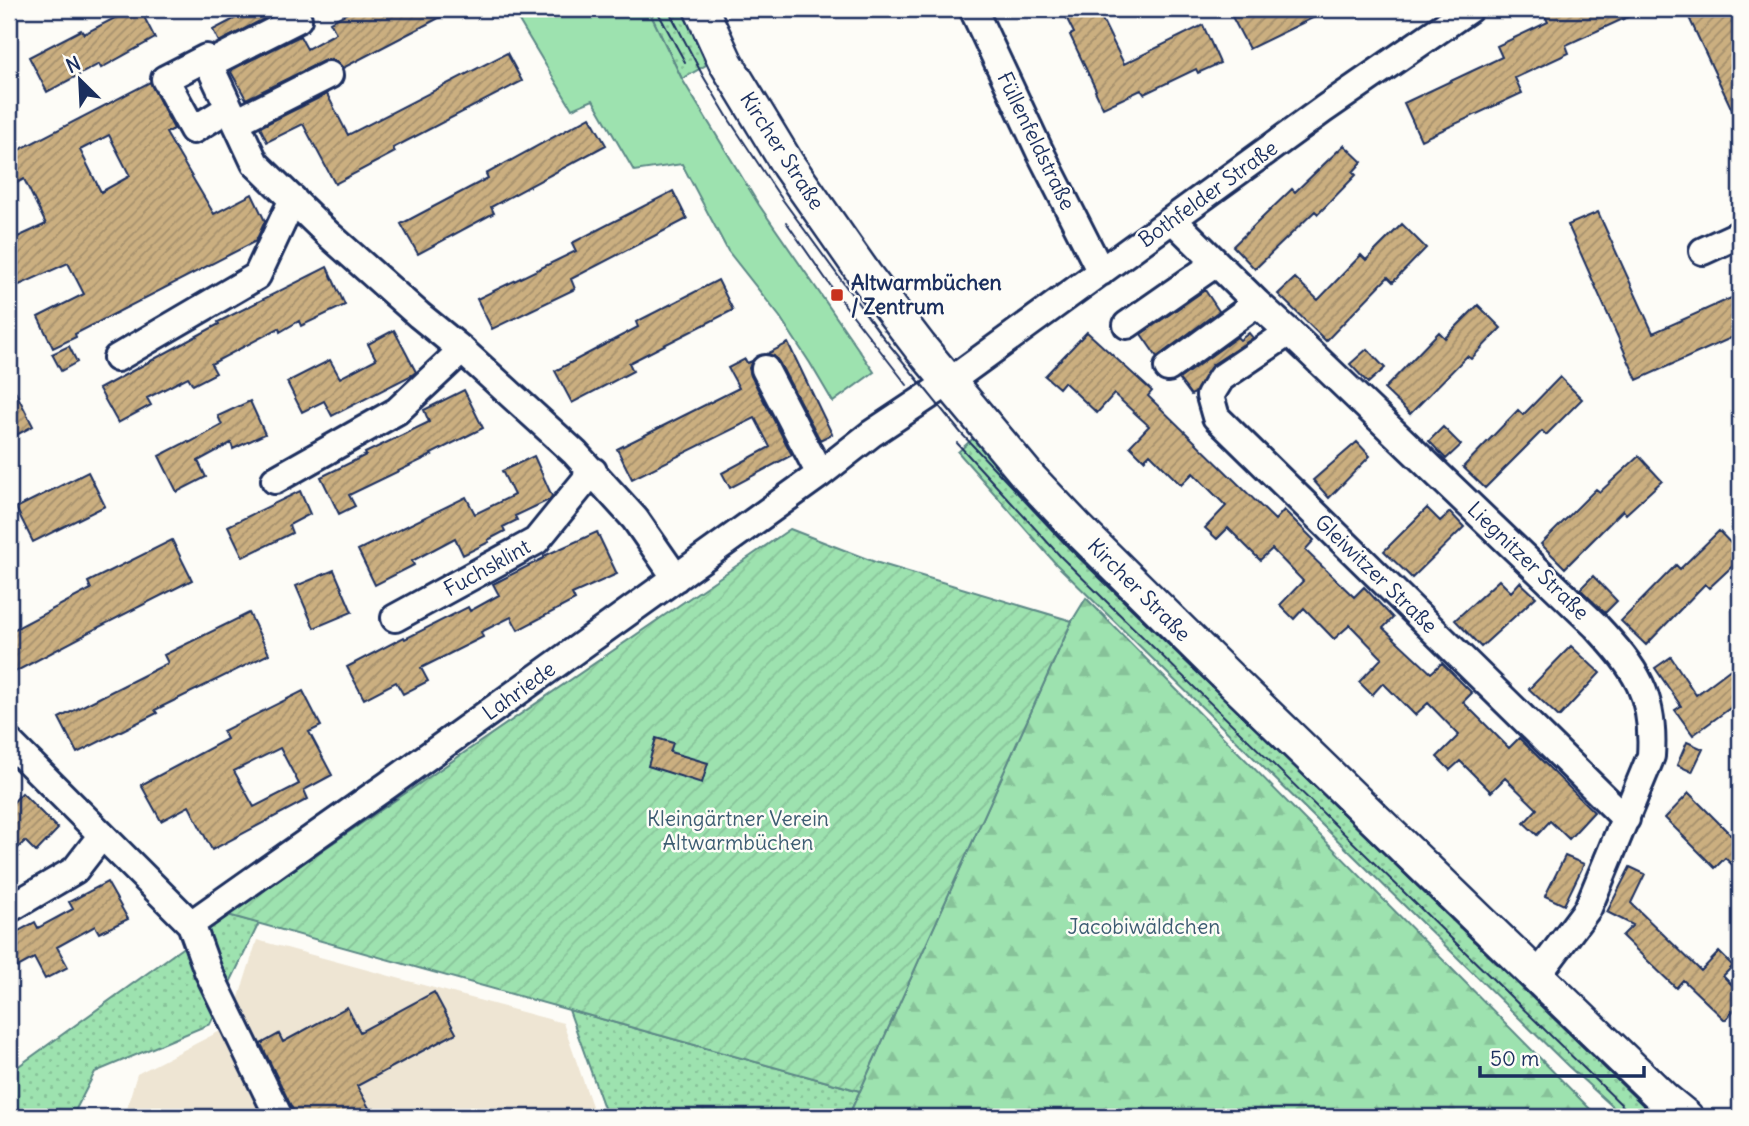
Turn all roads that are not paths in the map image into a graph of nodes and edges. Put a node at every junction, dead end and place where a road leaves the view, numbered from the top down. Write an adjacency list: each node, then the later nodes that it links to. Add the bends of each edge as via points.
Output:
1 (701, 9): 21 (main road, Kircher Straße, via 726,63 788,165)
2 (972, 9): 13 (street, Füllenfeldstraße)
3 (1469, 9): 9 (street, Bothfelder Straße)
4 (299, 19): 5 (street)
5 (209, 64): 7 (street); 7 (street, via 206,58 164,79 193,130)
6 (329, 75): 7 (street)
7 (232, 115): 8 (street, via 255,163)
8 (293, 198): 17 (street); 18 (street, via 257,276)
9 (1173, 220): 12 (street, Liegnitzer Straße); 13 (street, Bothfelder Straße)
10 (1740, 234): 11 (street)
11 (1703, 251)
12 (1216, 263): 14 (street, Liegnitzer Straße); 15 (street)
13 (1101, 272): 21 (street, Bothfelder Straße)
14 (1257, 303): 16 (street, Liegnitzer Straße); 19 (street)
15 (1127, 325)
16 (1289, 332): 28 (street, Liegnitzer Straße, via 1622,653 1639,678 1653,732 1651,756); 28 (street, Gleiwitzer Straße, via 1221,378 1210,396 1216,417)
17 (462, 350): 22 (street); 24 (street, via 397,411)
18 (117, 358)
19 (1168, 368)
20 (765, 369): 23 (street)
21 (949, 382): 23 (street, Lahriede); 32 (main road, Kircher Straße, via 1078,529)
22 (593, 471): 25 (street, via 635,519); 26 (street, Fuchsklint, via 536,541)
23 (820, 474): 25 (street, Lahriede)
24 (275, 480)
25 (676, 578): 31 (street, Lahriede)
26 (395, 618)
27 (9, 742): 29 (street)
28 (1626, 819): 32 (street, Liegnitzer Straße, via 1588,908)
29 (102, 835): 30 (street, via 75,870); 31 (street)
30 (9, 909)
31 (191, 924): 34 (street, via 208,971)
32 (1536, 976): 33 (main road, Kircher Straße)
33 (1676, 1111)
34 (279, 1117)

